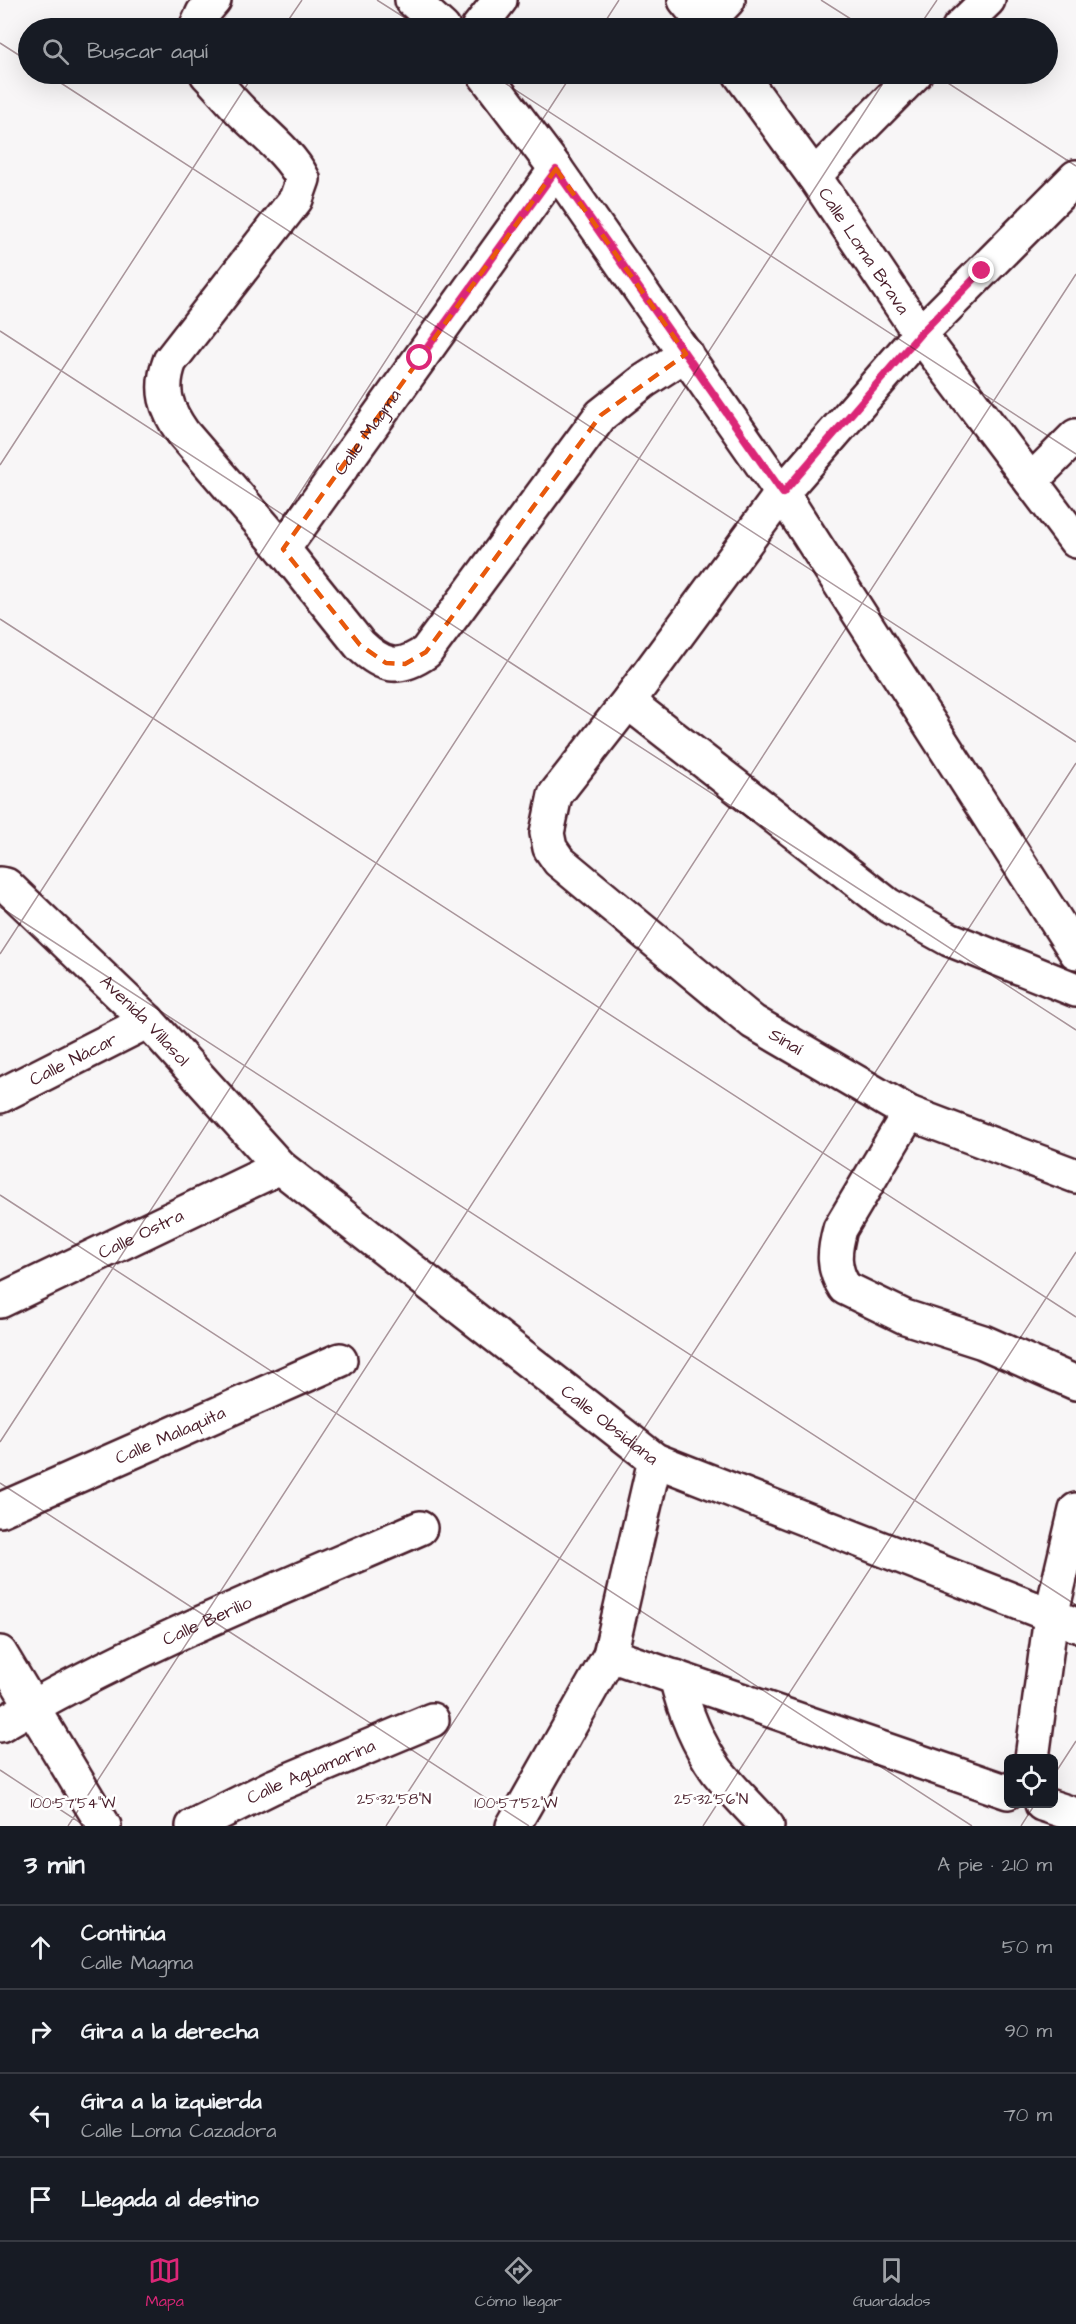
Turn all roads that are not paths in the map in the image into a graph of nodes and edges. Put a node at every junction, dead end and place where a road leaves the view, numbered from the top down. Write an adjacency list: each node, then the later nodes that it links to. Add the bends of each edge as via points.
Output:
1 (214, 0): 7 (street)
2 (412, 0): 8 (street)
3 (500, 0): 9 (street)
4 (728, 0): 6 (street)
5 (988, 0): 10 (street)
6 (699, 17)
7 (201, 18)
8 (433, 18)
9 (486, 18)
10 (969, 18)
11 (216, 84): 24 (street, via 283,152 303,179 296,200 170,361 165,374 166,398 170,414 183,433)
12 (492, 84): 15 (street)
13 (747, 84): 16 (street, Calle Loma Brava)
14 (905, 84): 16 (street)
15 (556, 170): 19 (street); 24 (street, Calle Magma)
16 (814, 176): 18 (street, Calle Loma Brava)
17 (1076, 177): 18 (street)
18 (920, 334): 21 (street, Calle Loma Brava); 22 (street)
19 (686, 354): 22 (street); 24 (street, via 601,415 426,652 414,661 394,665 370,656)
20 (1076, 436): 21 (street)
21 (1031, 481): 23 (street, Calle Loma Brava)
22 (783, 493): 25 (street); 27 (street)
23 (1076, 541)
24 (283, 549)
25 (630, 699): 28 (street, via 642,713 888,905 949,939); 31 (street, Sinaí, via 555,795 547,832 550,848 559,861 753,1022)
26 (2, 886): 29 (street, Avenida Villasol)
27 (1076, 952)
28 (1076, 990)
29 (148, 1021): 30 (street, Calle Nácar); 32 (street, Avenida Villasol)
30 (0, 1096)
31 (909, 1113): 33 (street, Sinaí); 36 (street, via 840,1229 834,1263 845,1288 905,1317 982,1342)
32 (280, 1167): 34 (street, Calle Ostra); 37 (street, Calle Obsidiana)
33 (1076, 1176)
34 (0, 1301)
35 (340, 1360): 38 (street, Calle Malaquita)
36 (1076, 1383)
37 (655, 1460): 41 (street); 43 (street, Calle Obsidiana)
38 (0, 1510)
39 (1076, 1510): 41 (street)
40 (420, 1528): 45 (street, Calle Berilio, via 175,1635)
41 (1064, 1621): 48 (street)
42 (0, 1653): 45 (street)
43 (610, 1655): 44 (street); 52 (street, Calle Obsidiana)
44 (676, 1677): 49 (street); 55 (street, via 694,1731 717,1770)
45 (31, 1707): 47 (street, Calle Berilio); 53 (street)
46 (432, 1720): 54 (street, Calle Aguamarina, via 272,1787)
47 (0, 1725)
48 (1033, 1754)
49 (1004, 1791)
50 (1056, 1808): 51 (street)
51 (1076, 1815)
52 (515, 1825)
53 (104, 1826)
54 (192, 1826)
55 (767, 1826)

